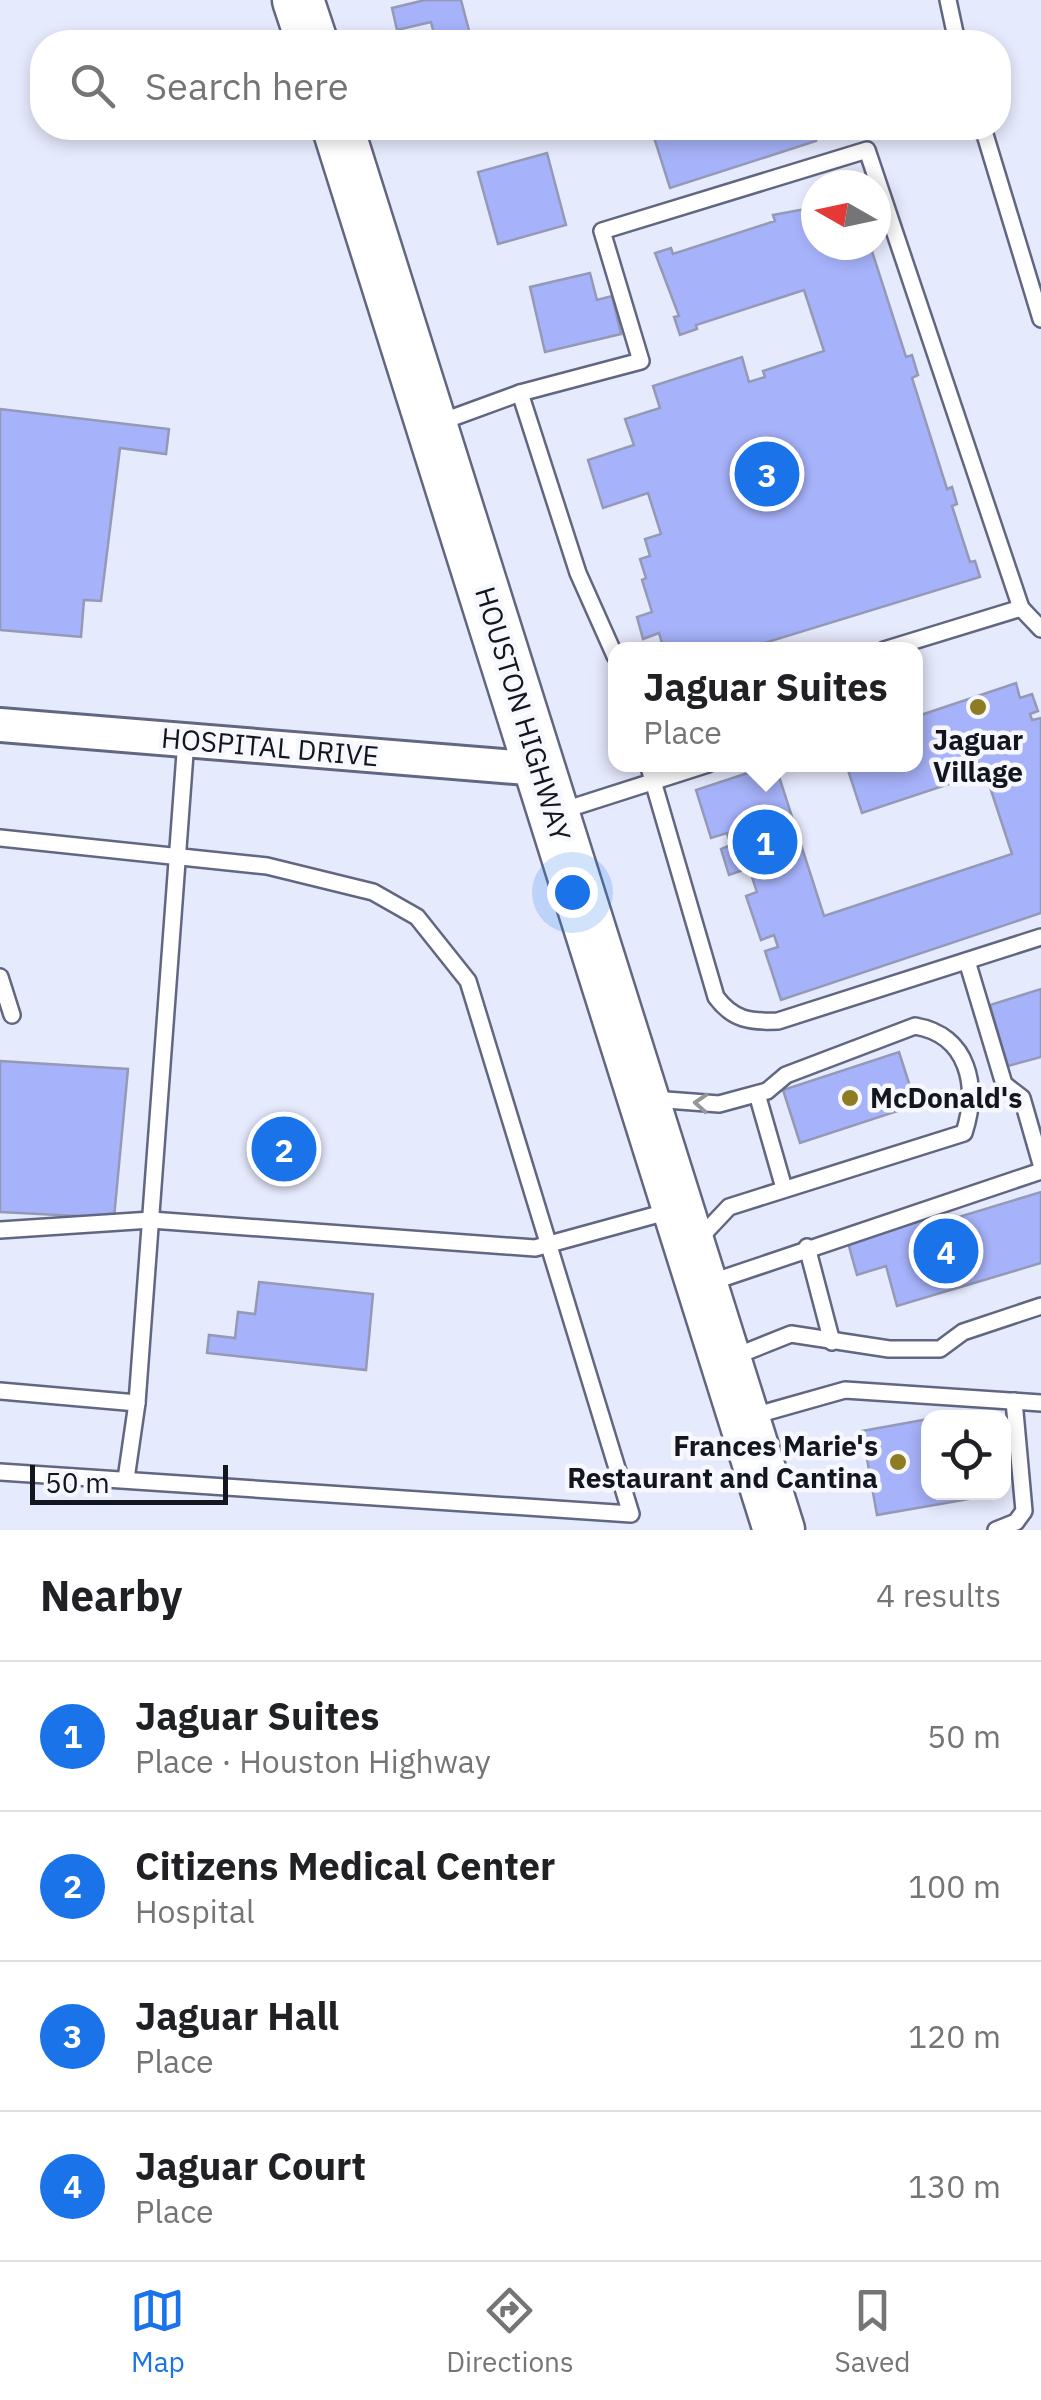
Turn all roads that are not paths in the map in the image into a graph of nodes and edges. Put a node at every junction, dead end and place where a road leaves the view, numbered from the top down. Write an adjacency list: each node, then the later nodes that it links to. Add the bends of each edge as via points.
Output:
1 (298, 0): 3 (main road)
2 (948, 0): 4 (lane)
3 (308, 30)
4 (954, 30)
5 (342, 140): 9 (main road, HOUSTON HIGHWAY)
6 (987, 140): 7 (lane)
7 (1041, 319)
8 (520, 393): 9 (lane); 10 (lane, via 641,360 602,231 867,150); 12 (lane, via 578,572)
9 (432, 426): 19 (main road, HOUSTON HIGHWAY)
10 (1020, 608): 11 (lane); 13 (lane)
11 (1041, 628)
12 (609, 642)
13 (910, 642)
14 (0, 725): 15 (street, HOSPITAL DRIVE)
15 (186, 740): 19 (street, HOSPITAL DRIVE); 21 (lane)
16 (650, 772): 18 (lane)
17 (683, 772): 18 (lane)
18 (652, 782): 19 (lane); 23 (lane, via 716,997 727,1013 748,1022 778,1022)
19 (547, 791): 27 (main road, HOUSTON HIGHWAY)
20 (0, 838): 21 (lane)
21 (177, 857): 30 (lane); 32 (lane, via 267,866 374,892 417,917 468,981)
22 (1041, 937): 23 (lane)
23 (967, 960): 28 (lane, via 1004,1084 1022,1098)
24 (0, 977): 25 (lane)
25 (12, 1015)
26 (756, 1094): 27 (lane, one-way to 27, via 719,1104); 29 (lane); 29 (lane, via 786,1074 915,1026 938,1030 959,1050 974,1093 964,1133)
27 (644, 1099): 33 (main road, HOUSTON HIGHWAY)
28 (1041, 1167): 34 (lane)
29 (784, 1188): 33 (lane, via 729,1207)
30 (150, 1220): 31 (lane); 32 (lane); 40 (lane)
31 (0, 1230)
32 (551, 1244): 33 (lane); 44 (lane, via 631,1514)
33 (690, 1247): 34 (lane); 37 (main road, HOUSTON HIGHWAY)
34 (807, 1247): 36 (lane)
35 (1041, 1306): 36 (lane, via 963,1332 940,1350)
36 (832, 1342): 37 (lane, via 791,1334)
37 (726, 1360): 42 (main road, HOUSTON HIGHWAY)
38 (0, 1391): 40 (lane)
39 (1014, 1401): 41 (lane); 42 (lane, via 845,1390); 46 (lane, via 1024,1511)
40 (137, 1403): 44 (lane)
41 (1041, 1403)
42 (744, 1419): 45 (main road, HOUSTON HIGHWAY)
43 (0, 1472): 44 (lane)
44 (126, 1480)
45 (779, 1530)
46 (996, 1530)

